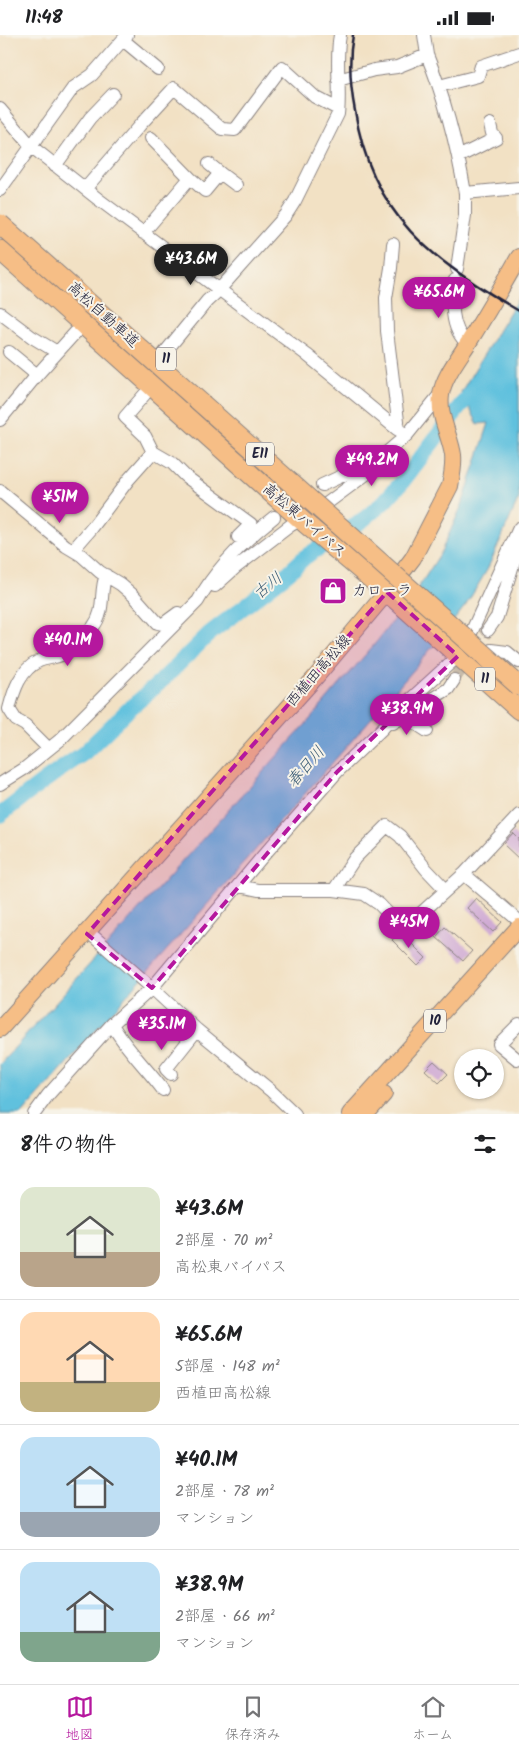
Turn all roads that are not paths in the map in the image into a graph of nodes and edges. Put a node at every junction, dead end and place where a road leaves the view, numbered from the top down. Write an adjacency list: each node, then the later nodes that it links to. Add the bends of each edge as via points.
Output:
1 (340, 35): 7 (street)
2 (424, 35): 5 (street)
3 (125, 38): 6 (street); 14 (street, via 92,75 73,88)
4 (519, 53): 8 (street, via 481,66 478,77)
5 (427, 55): 7 (street, via 397,67); 8 (street)
6 (158, 69)
7 (338, 80): 11 (street)
8 (439, 85): 15 (street)
9 (113, 94): 17 (street, via 90,118)
10 (0, 109): 14 (street)
11 (338, 109): 22 (street, via 315,97 282,67 235,131 222,129 174,88); 32 (street, via 295,201 277,227)
12 (490, 123): 15 (street, via 496,138)
13 (151, 139): 19 (street)
14 (32, 147): 17 (street); 23 (street)
15 (458, 157): 24 (street)
16 (209, 164): 18 (street)
17 (55, 166): 22 (street)
18 (220, 173): 19 (street, via 204,191); 20 (street)
19 (190, 178): 27 (street)
20 (236, 185)
21 (519, 188): 24 (street)
22 (85, 189): 27 (street)
23 (0, 190)
24 (465, 193): 35 (street, via 465,215 452,301 453,318 462,340)
25 (0, 213): 38 (highway, 高松東バイパス / 11)
26 (0, 224): 64 (highway, 高松自動車道 / E11, bridge)
27 (143, 233): 32 (street)
28 (0, 236): 65 (highway, 高松自動車道 / E11)
29 (393, 244): 43 (street, via 386,298 387,331)
30 (0, 250): 34 (highway, 高松東バイパス / 11)
31 (519, 257): 35 (main road)
32 (219, 290): 38 (street); 43 (street, via 307,355)
33 (0, 313): 36 (street)
34 (83, 324): 36 (street); 48 (highway, 高松東バイパス / 11)
35 (468, 344): 41 (main road, via 450,373)
36 (57, 352): 39 (street)
37 (9, 353): 39 (street)
38 (162, 356): 46 (highway, 高松東バイパス / 11)
39 (37, 375): 42 (street)
40 (144, 395): 44 (street, via 125,417 145,436)
41 (441, 398): 43 (street); 54 (main road, 西植田高松線, via 453,455 453,473 450,486)
42 (1, 418)
43 (401, 436): 46 (street, via 379,459); 46 (street, via 380,463)
44 (153, 452): 50 (street, via 251,524 238,537); 52 (street)
45 (0, 491): 52 (street)
46 (326, 499): 54 (highway, 高松東バイパス / 11)
47 (274, 517): 50 (street)
48 (304, 521): 56 (highway, 高松東バイパス / 11); 57 (street, via 291,525 235,568)
49 (518, 532): 58 (street)
50 (244, 543): 57 (street, via 206,586)
51 (519, 545): 55 (street)
52 (73, 550): 53 (street)
53 (106, 575): 57 (street, via 120,584 158,623); 71 (street, via 102,612 95,626 63,654 30,667 14,689 9,709 16,720)
54 (407, 576): 56 (main road, 西植田高松線); 58 (highway, 高松東バイパス / 11)
55 (514, 576): 58 (street, via 501,598 497,617)
56 (391, 596): 60 (highway, 高松東バイパス / 11); 80 (main road, 西植田高松線)
57 (195, 605): 68 (street)
58 (475, 630): 59 (highway, 高松東バイパス / 11)
59 (491, 650): 61 (street, via 506,652); 62 (highway, 高松東バイパス / 11)
60 (454, 653): 66 (highway, 高松東バイパス / 11); 69 (street)
61 (519, 662)
62 (519, 675)
63 (454, 681): 67 (street, via 448,689)
64 (519, 686)
65 (519, 696)
66 (519, 710)
67 (404, 716): 69 (street); 70 (street)
68 (71, 730): 71 (street); 72 (street, via 24,769)
69 (381, 730): 75 (street, via 337,773)
70 (427, 731)
71 (45, 745): 72 (street)
72 (4, 781)
73 (519, 815): 74 (street)
74 (464, 874): 77 (street); 78 (street)
75 (239, 886): 76 (street, via 258,890); 82 (street)
76 (334, 890): 77 (street, via 364,894 379,904 401,927 408,925); 77 (street, via 355,858 387,826 400,836)
77 (446, 890)
78 (519, 921)
79 (519, 927): 92 (main road, 10)
80 (90, 935): 82 (street); 85 (main road, 西植田高松線)
81 (519, 943): 93 (main road, 10)
82 (151, 987): 83 (street); 86 (street)
83 (112, 1023): 89 (street, via 118,1036); 90 (street)
84 (519, 1024): 87 (street, via 499,1044)
85 (0, 1029)
86 (197, 1030): 88 (street, via 166,1069); 91 (street, via 270,1089)
87 (517, 1059)
88 (171, 1074)
89 (163, 1090)
90 (34, 1114)
91 (294, 1114)
92 (350, 1114)
93 (366, 1114)

